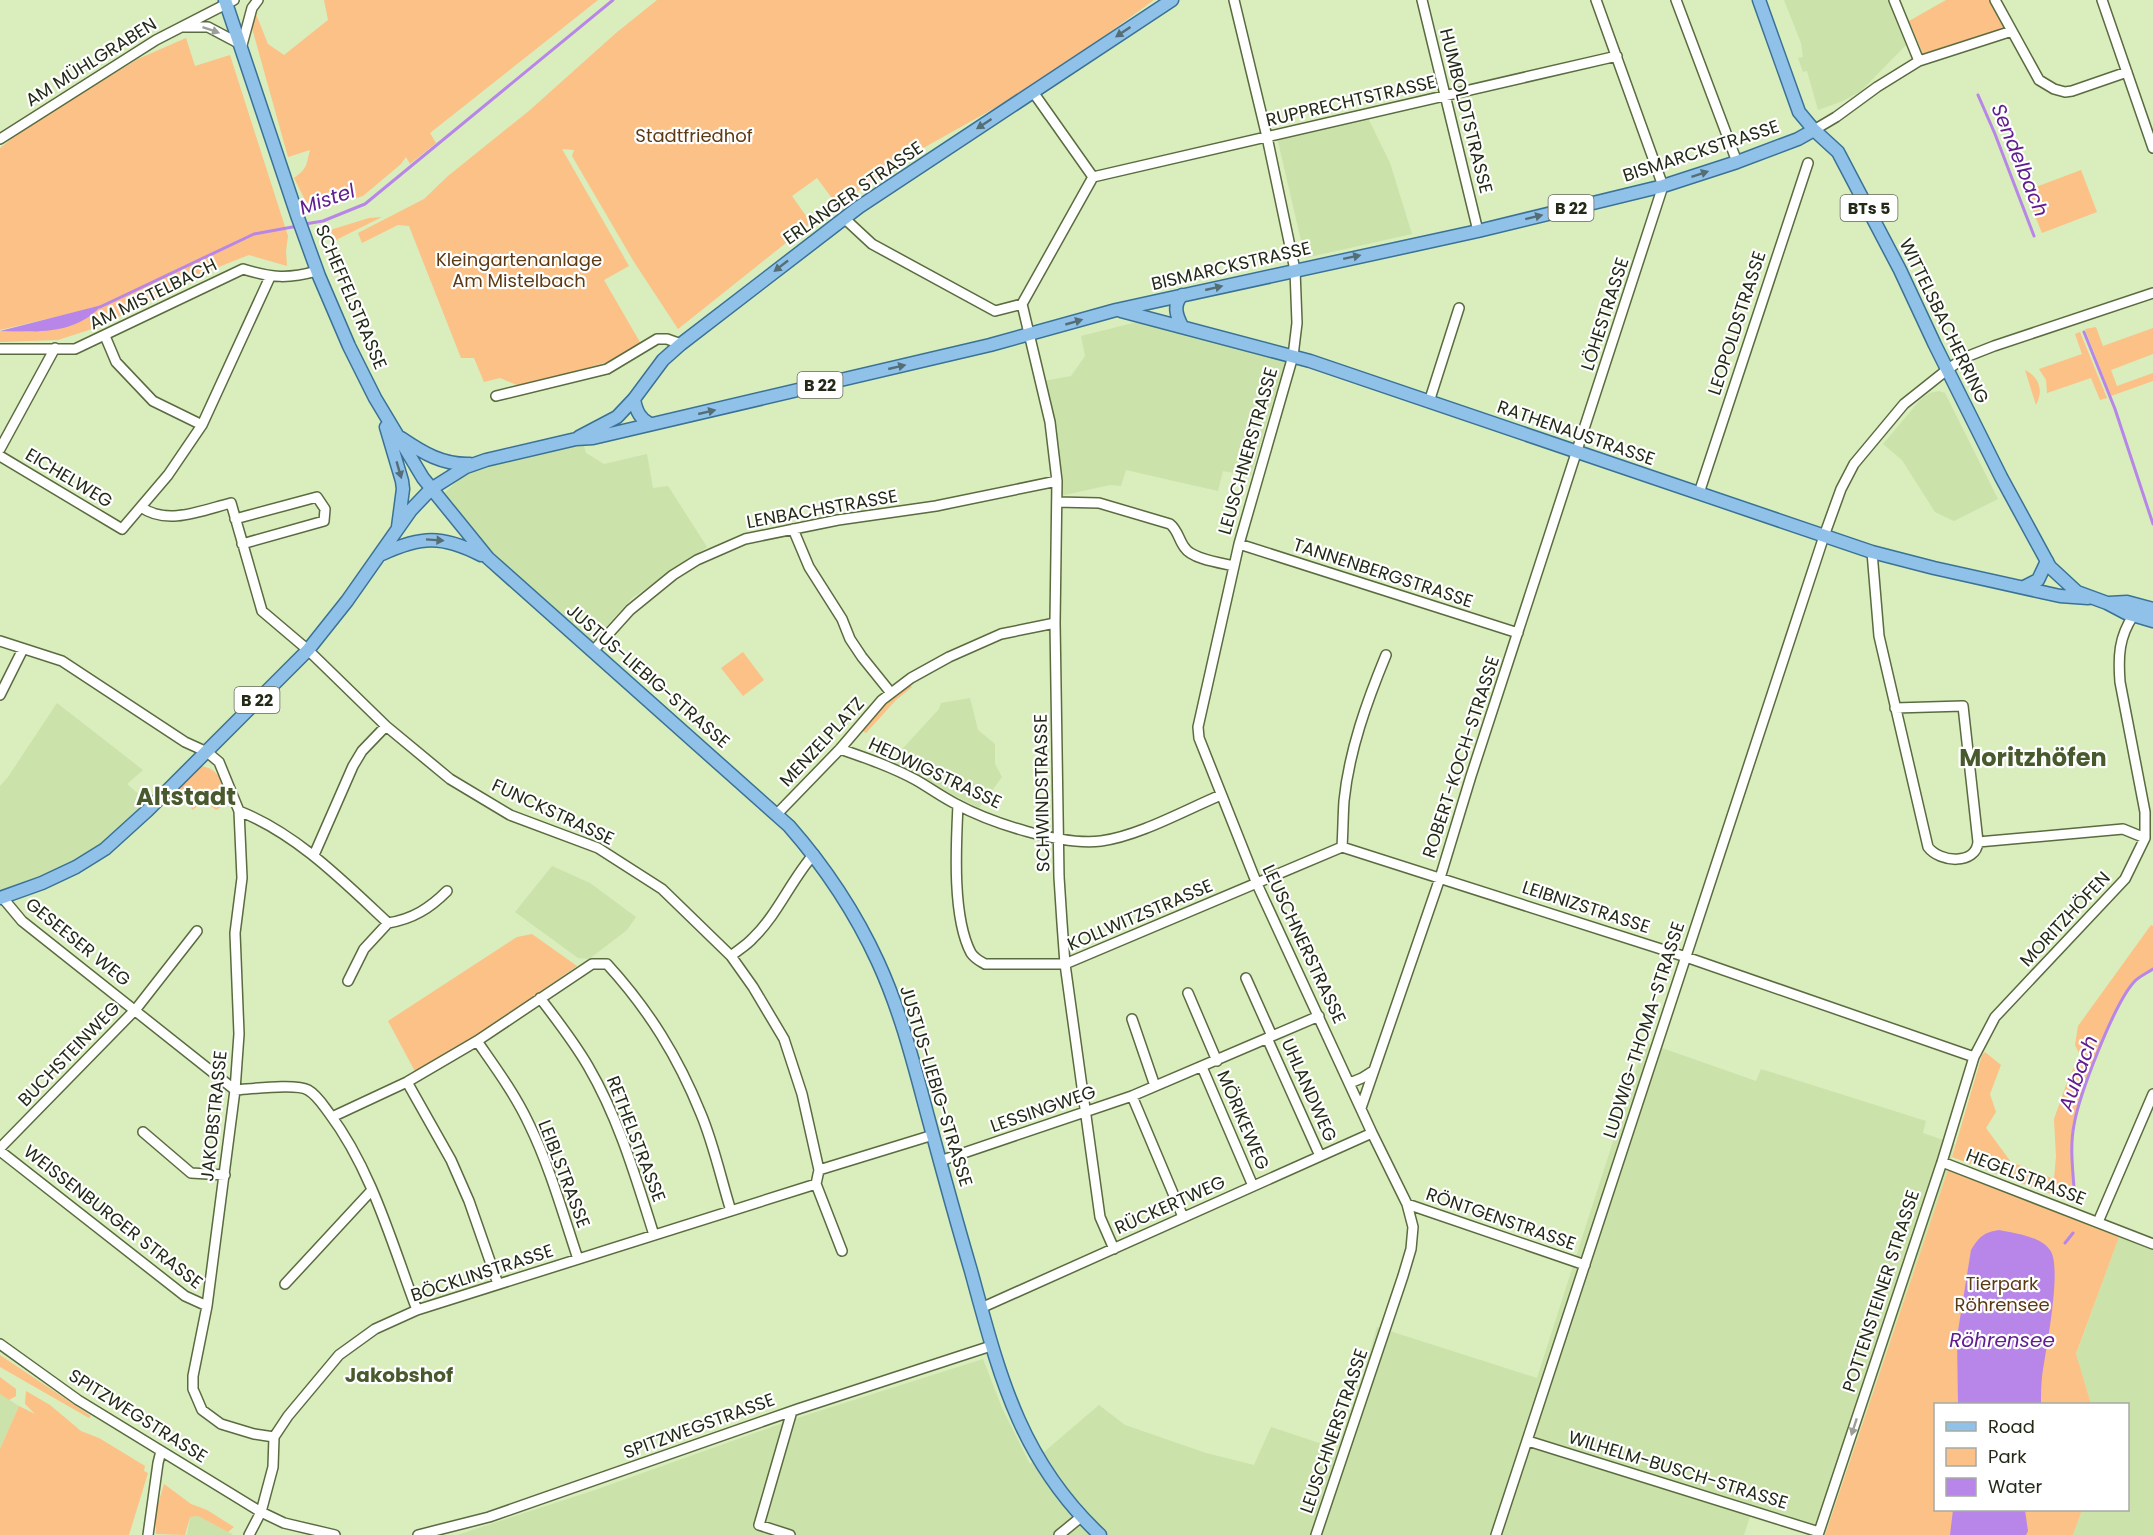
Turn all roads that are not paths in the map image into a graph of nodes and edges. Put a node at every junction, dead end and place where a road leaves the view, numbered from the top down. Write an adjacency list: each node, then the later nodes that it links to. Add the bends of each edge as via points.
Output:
1 (258, 0): 14 (street)
2 (1172, 0): 18 (main road, ERLANGER STRASSE / B 22, one-way to 18)
3 (1234, 0): 22 (street, LEUSCHNERSTRASSE)
4 (1422, 0): 19 (street, HUMBOLDTSTRASSE)
5 (1596, 0): 15 (street)
6 (1676, 0): 24 (street)
7 (1759, 0): 20 (main road, WITTELSBACHERRING, via 1799,112)
8 (1894, 0): 16 (street)
9 (1995, 0): 13 (street)
10 (2102, 0): 17 (street)
11 (229, 1): 12 (street, AM MÜHLGRABEN); 14 (main road, SCHEFFELSTRASSE)
12 (178, 28): 14 (street, one-way to 14, via 208,27); 21 (street, AM MÜHLGRABEN)
13 (2012, 31): 16 (street); 17 (street, via 2036,75 2054,89 2078,89)
14 (242, 45): 31 (main road, SCHEFFELSTRASSE)
15 (1617, 56): 19 (street, RUPPRECHTSTRASSE); 27 (street)
16 (1919, 61): 20 (street)
17 (2127, 72): 23 (street)
18 (1033, 92): 26 (street); 28 (main road, ERLANGER STRASSE / B 22, one-way to 28)
19 (1445, 96): 22 (street, RUPPRECHTSTRASSE); 29 (street, HUMBOLDTSTRASSE)
20 (1814, 130): 24 (main road, BISMARCKSTRASSE / B 22); 45 (main road, WITTELSBACHERRING / BTs 5, via 1838,152 1870,209)
21 (0, 138)
22 (1268, 138): 26 (street, RUPPRECHTSTRASSE); 30 (street, LEUSCHNERSTRASSE)
23 (2153, 148)
24 (1737, 162): 27 (main road, BISMARCKSTRASSE / B 22, one-way to 24)
25 (1808, 163): 60 (street, LEOPOLDSTRASSE)
26 (1093, 177): 35 (street)
27 (1664, 186): 29 (main road, BISMARCKSTRASSE / B 22, one-way to 27); 55 (street, LÖHESTRASSE)
28 (844, 218): 35 (street, via 872,244 995,311); 41 (main road, ERLANGER STRASSE / B 22, one-way to 41)
29 (1478, 231): 30 (main road, BISMARCKSTRASSE / B 22, one-way to 29)
30 (1295, 270): 34 (main road, BISMARCKSTRASSE / B 22, one-way to 30); 44 (street, LEUSCHNERSTRASSE, via 1297,323)
31 (317, 271): 32 (street, AM MISTELBACH); 49 (main road, SCHEFFELSTRASSE)
32 (270, 277): 40 (street, AM MISTELBACH, via 243,269); 51 (street)
33 (2153, 293): 45 (street, LUDWIG-THOMA-STRASSE, via 1966,357)
34 (1182, 295): 37 (main road, BISMARCKSTRASSE / B 22); 38 (main road, via 1176,311)
35 (1022, 304): 39 (street)
36 (1459, 308): 48 (street)
37 (1116, 310): 38 (main road, RATHENAUSTRASSE); 39 (main road, BISMARCKSTRASSE / B 22, one-way to 37)
38 (1182, 326): 44 (main road, RATHENAUSTRASSE)
39 (1031, 334): 50 (main road, BISMARCKSTRASSE / B 22, one-way to 39); 58 (street, SCHWINDSTRASSE, via 1050,422)
40 (105, 336): 42 (street, AM MISTELBACH, via 75,349); 51 (street, via 116,362 153,401)
41 (681, 344): 46 (street, via 657,339 607,369); 47 (main road, ERLANGER STRASSE / B 22, via 663,360)
42 (56, 348): 43 (street, AM MISTELBACH); 54 (street, EICHELWEG)
43 (0, 349)
44 (1293, 356): 48 (main road, RATHENAUSTRASSE); 68 (street, LEUSCHNERSTRASSE)
45 (1948, 369): 66 (street, LUDWIG-THOMA-STRASSE, via 1904,404 1854,464); 72 (main road, WITTELSBACHERRING)
46 (496, 396)
47 (634, 399): 50 (main road, via 638,412); 53 (main road, ERLANGER STRASSE / B 22, via 611,421)
48 (1430, 402): 55 (main road, RATHENAUSTRASSE)
49 (383, 414): 52 (main road, SCHEFFELSTRASSE); 65 (main road, one-way to 65, via 402,480)
50 (650, 424): 53 (main road, B 22)
51 (202, 425): 62 (street)
52 (395, 434): 57 (main road, via 437,459); 59 (main road, SCHEFFELSTRASSE)
53 (576, 439): 57 (main road, B 22)
54 (0, 449)
55 (1577, 453): 60 (main road, RATHENAUSTRASSE); 81 (street, ROBERT-KOCH-STRASSE)
56 (0, 456): 62 (street, EICHELWEG, via 122,529)
57 (474, 464): 59 (main road, B 22)
58 (1057, 480): 61 (street, SCHWINDSTRASSE); 64 (street, LENBACHSTRASSE, via 936,506)
59 (431, 489): 65 (main road, B 22); 71 (main road, SCHEFFELSTRASSE)
60 (1699, 493): 66 (main road, RATHENAUSTRASSE)
61 (1057, 502): 73 (street, via 1099,503 1170,524 1191,554); 80 (street, SCHWINDSTRASSE)
62 (141, 507): 63 (street, via 154,515 179,516 231,503)
63 (235, 519): 67 (street, FUNCKSTRASSE); 67 (street, via 317,497 325,509 324,521)
64 (793, 529): 85 (street, LENBACHSTRASSE, via 745,539 673,575 630,610); 87 (street, via 809,567 850,639)
65 (397, 530): 70 (main road, B 22)
66 (1824, 536): 69 (main road, RATHENAUSTRASSE); 110 (street, LUDWIG-THOMA-STRASSE)
67 (242, 544): 84 (street, FUNCKSTRASSE, via 262,610)
68 (1239, 544): 73 (street, LEUSCHNERSTRASSE); 81 (street, TANNENBERGSTRASSE)
69 (1872, 552): 74 (main road, RATHENAUSTRASSE); 89 (street, via 1878,636)
70 (381, 555): 71 (main road, one-way to 71, via 403,544 434,538); 84 (main road, B 22)
71 (488, 558): 85 (main road, JUSTUS-LIEBIG-STRASSE)
72 (2047, 561): 74 (main road, via 2038,580); 75 (main road, WITTELSBACHERRING, via 2071,588)
73 (1234, 566): 93 (street, LEUSCHNERSTRASSE, via 1198,727)
74 (2024, 587): 75 (main road, RATHENAUSTRASSE)
75 (2088, 598): 76 (main road, WITTELSBACHERRING)
76 (2107, 603): 77 (main road, WITTELSBACHERRING, via 2127,602); 78 (main road, WITTELSBACHERRING)
77 (2153, 609)
78 (2133, 616): 79 (main road, WITTELSBACHERRING); 97 (street, MORITZHÖFEN, via 2122,635 2118,662 2145,812)
79 (2153, 621)
80 (1055, 623): 87 (street, MENZELPLATZ, via 1001,634 979,643 911,678); 98 (street, SCHWINDSTRASSE)
81 (1518, 633): 103 (street, ROBERT-KOCH-STRASSE)
82 (0, 641): 83 (street)
83 (23, 649): 88 (street); 92 (street, via 62,661 185,742)
84 (308, 650): 90 (street, FUNCKSTRASSE); 92 (main road, B 22)
85 (593, 651): 96 (main road, JUSTUS-LIEBIG-STRASSE)
86 (1386, 655): 100 (street, via 1350,763)
87 (891, 693): 91 (street, MENZELPLATZ)
88 (0, 695)
89 (1895, 708): 99 (street, via 1963,706); 99 (street, via 1928,847 1941,858 1962,858 1971,856)
90 (386, 726): 102 (street, via 353,766); 109 (street, FUNCKSTRASSE, via 450,779 510,815 597,848 662,889)
91 (840, 749): 94 (street, HEDWIGSTRASSE, via 875,761); 96 (street, MENZELPLATZ)
92 (207, 752): 95 (street, JAKOBSTRASSE, via 219,762); 106 (main road, B 22, via 105,849 62,875)
93 (1221, 795): 98 (street, HEDWIGSTRASSE, via 1102,841); 104 (street, LEUSCHNERSTRASSE)
94 (958, 805): 98 (street, HEDWIGSTRASSE, via 992,820); 111 (street, KOLLWITZSTRASSE, via 956,878 971,953 986,964)
95 (238, 811): 102 (street); 128 (street, JAKOBSTRASSE, via 242,878 235,933 239,1034)
96 (777, 814): 101 (main road, JUSTUS-LIEBIG-STRASSE)
97 (2145, 838): 99 (street, via 2123,829); 121 (street, MORITZHÖFEN, via 2125,879 1995,1017)
98 (1060, 839): 111 (street, SCHWINDSTRASSE)
99 (1978, 842)
100 (1342, 847): 103 (street, LEIBNIZSTRASSE); 104 (street)
101 (814, 854): 109 (street, via 754,937); 136 (main road, JUSTUS-LIEBIG-STRASSE, via 840,891 878,962 907,1039)
102 (314, 855): 107 (street)
103 (1440, 878): 110 (street, LEIBNIZSTRASSE); 124 (street, ROBERT-KOCH-STRASSE)
104 (1257, 884): 111 (street, KOLLWITZSTRASSE); 117 (street, LEUSCHNERSTRASSE)
105 (447, 891): 107 (street, via 431,907)
106 (1, 898): 116 (street, GESEESER WEG, via 22,921)
107 (388, 924): 113 (street, via 364,949)
108 (196, 932): 116 (street, GESEESER WEG)
109 (731, 956): 141 (street, FUNCKSTRASSE, via 784,1039 802,1094)
110 (1686, 957): 121 (street, LEIBNIZSTRASSE); 155 (street, LUDWIG-THOMA-STRASSE)
111 (1065, 964): 132 (street, SCHWINDSTRASSE)
112 (1246, 978): 119 (street)
113 (348, 981)
114 (1188, 993): 122 (street)
115 (540, 998): 120 (street); 147 (street, via 592,964 607,964 633,992 675,1057 702,1116); 150 (street, RETHELSTRASSE, via 569,1035 610,1109)
116 (136, 1010): 128 (street, GESEESER WEG); 137 (street, BUCHSTEINWEG)
117 (1319, 1016): 119 (street, LESSINGWEG); 126 (street, LEUSCHNERSTRASSE)
118 (1132, 1019): 127 (street)
119 (1270, 1037): 122 (street, LESSINGWEG); 138 (street, UHLANDWEG)
120 (477, 1041): 125 (street); 154 (street, LEIBLSTRASSE, via 528,1123 549,1169)
121 (1974, 1057): 140 (street, POTTENSTEINER STRASSE)
122 (1217, 1061): 123 (street, LESSINGWEG)
123 (1202, 1067): 127 (street, LESSINGWEG); 144 (street, MÖRIKEWEG)
124 (1373, 1071): 126 (street); 131 (street, ROBERT-KOCH-STRASSE)
125 (407, 1082): 133 (street); 157 (street, via 451,1160)
126 (1350, 1083): 131 (street, LEUSCHNERSTRASSE)
127 (1155, 1086): 130 (street, LESSINGWEG)
128 (235, 1090): 133 (street, via 299,1086 315,1095); 142 (street, JAKOBSTRASSE)
129 (2153, 1094): 149 (street, HEGELSTRASSE)
130 (1132, 1096): 132 (street, LESSINGWEG); 148 (street)
131 (1361, 1108): 135 (street, LEUSCHNERSTRASSE)
132 (1086, 1112): 139 (street, LESSINGWEG); 152 (street, SCHWINDSTRASSE, via 1100,1217)
133 (332, 1117): 145 (street, via 356,1154)
134 (143, 1132): 142 (street, via 191,1173)
135 (1372, 1133): 138 (street, RÜCKERTWEG); 146 (street, LEUSCHNERSTRASSE)
136 (933, 1135): 139 (main road, JUSTUS-LIEBIG-STRASSE); 141 (street)
137 (0, 1149): 158 (street, WEISSENBURGER STRASSE, via 185,1296)
138 (1320, 1156): 144 (street, RÜCKERTWEG)
139 (940, 1161): 159 (main road, JUSTUS-LIEBIG-STRASSE)
140 (1942, 1162): 149 (street, HEGELSTRASSE); 169 (street, POTTENSTEINER STRASSE, one-way to 169)
141 (819, 1170): 143 (street)
142 (225, 1175): 158 (street, JAKOBSTRASSE)
143 (816, 1184): 147 (street, BÖCKLINSTRASSE); 153 (street)
144 (1253, 1186): 148 (street, RÜCKERTWEG)
145 (372, 1190): 156 (street); 160 (street)
146 (1407, 1204): 155 (street, RÖNTGENSTRASSE); 177 (street, LEUSCHNERSTRASSE, via 1413,1227 1411,1250)
147 (731, 1211): 150 (street, BÖCKLINSTRASSE)
148 (1183, 1218): 152 (street, RÜCKERTWEG)
149 (2098, 1222): 151 (street, HEGELSTRASSE)
150 (654, 1235): 154 (street, BÖCKLINSTRASSE)
151 (2153, 1244)
152 (1114, 1249): 159 (street, RÜCKERTWEG)
153 (842, 1251)
154 (578, 1259): 157 (street, BÖCKLINSTRASSE)
155 (1585, 1265): 165 (street, LUDWIG-THOMA-STRASSE)
156 (285, 1284)
157 (498, 1284): 160 (street, BÖCKLINSTRASSE)
158 (207, 1306): 164 (street, JAKOBSTRASSE, via 192,1376 196,1401 221,1424)
159 (981, 1308): 162 (main road, JUSTUS-LIEBIG-STRASSE)
160 (417, 1310): 164 (street, BÖCKLINSTRASSE, via 375,1329 339,1355)
161 (0, 1344): 166 (street, SPITZWEGSTRASSE, via 78,1400)
162 (991, 1346): 163 (street, SPITZWEGSTRASSE); 168 (main road, JUSTUS-LIEBIG-STRASSE, via 1011,1406 1036,1457)
163 (792, 1411): 173 (street, SPITZWEGSTRASSE, via 489,1517); 174 (street, via 759,1525)
164 (274, 1437): 167 (street, via 273,1467)
165 (1528, 1440): 169 (street, WILHELM-BUSCH-STRASSE); 178 (street, LUDWIG-THOMA-STRASSE)
166 (161, 1451): 167 (street, SPITZWEGSTRASSE); 170 (street)
167 (261, 1512): 171 (street); 172 (street, SPITZWEGSTRASSE, via 284,1523)
168 (1081, 1517): 175 (street); 176 (main road, JUSTUS-LIEBIG-STRASSE)
169 (1818, 1533)
170 (148, 1535)
171 (249, 1535)
172 (335, 1535)
173 (418, 1535)
174 (790, 1535)
175 (1059, 1535)
176 (1100, 1535)
177 (1316, 1535)
178 (1496, 1535)

